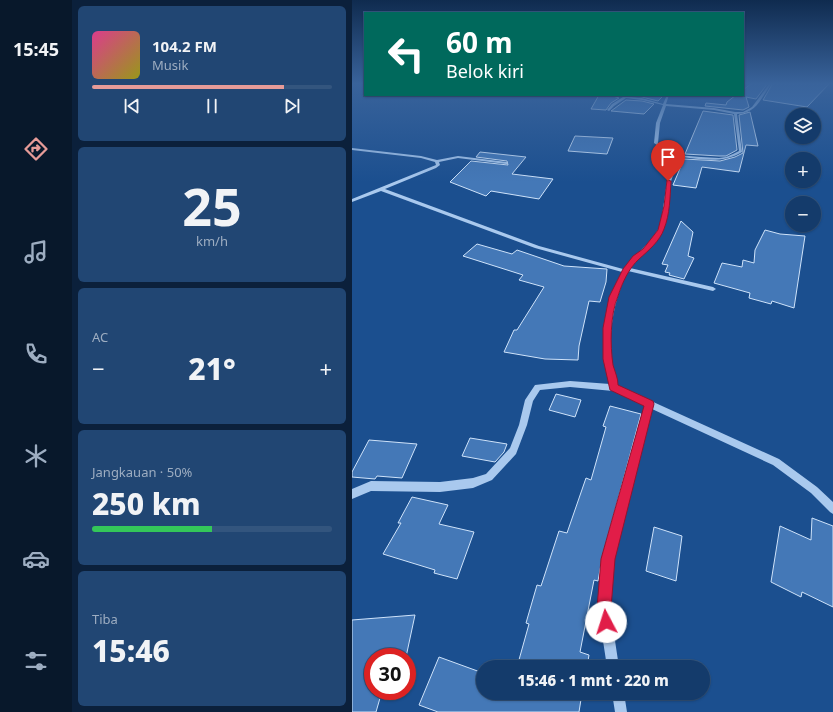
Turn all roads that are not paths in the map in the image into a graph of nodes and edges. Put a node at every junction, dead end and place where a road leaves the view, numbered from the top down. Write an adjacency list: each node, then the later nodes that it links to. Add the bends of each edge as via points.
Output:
1 (660, 116): 4 (street, via 656,143)
2 (736, 116): 4 (street, via 741,151 736,155 723,158)
3 (352, 149): 5 (street)
4 (676, 156): 9 (street, via 678,158 668,181 667,206 661,230)
5 (437, 161): 6 (street, via 458,157); 7 (street, via 438,165 435,167)
6 (506, 164)
7 (381, 189): 8 (street); 9 (street, via 537,246)
8 (352, 201)
9 (626, 270): 10 (street); 11 (street, via 613,297 607,328 609,368)
10 (713, 289)
11 (614, 388): 12 (street); 13 (street, via 570,384 538,387 529,400 513,451 489,477 473,483 440,487 371,486)
12 (649, 404): 14 (street, via 776,462 814,490); 15 (street, via 608,559 604,608)
13 (352, 494)
14 (833, 509)
15 (612, 660)
16 (619, 700): 17 (street)
17 (621, 712)

